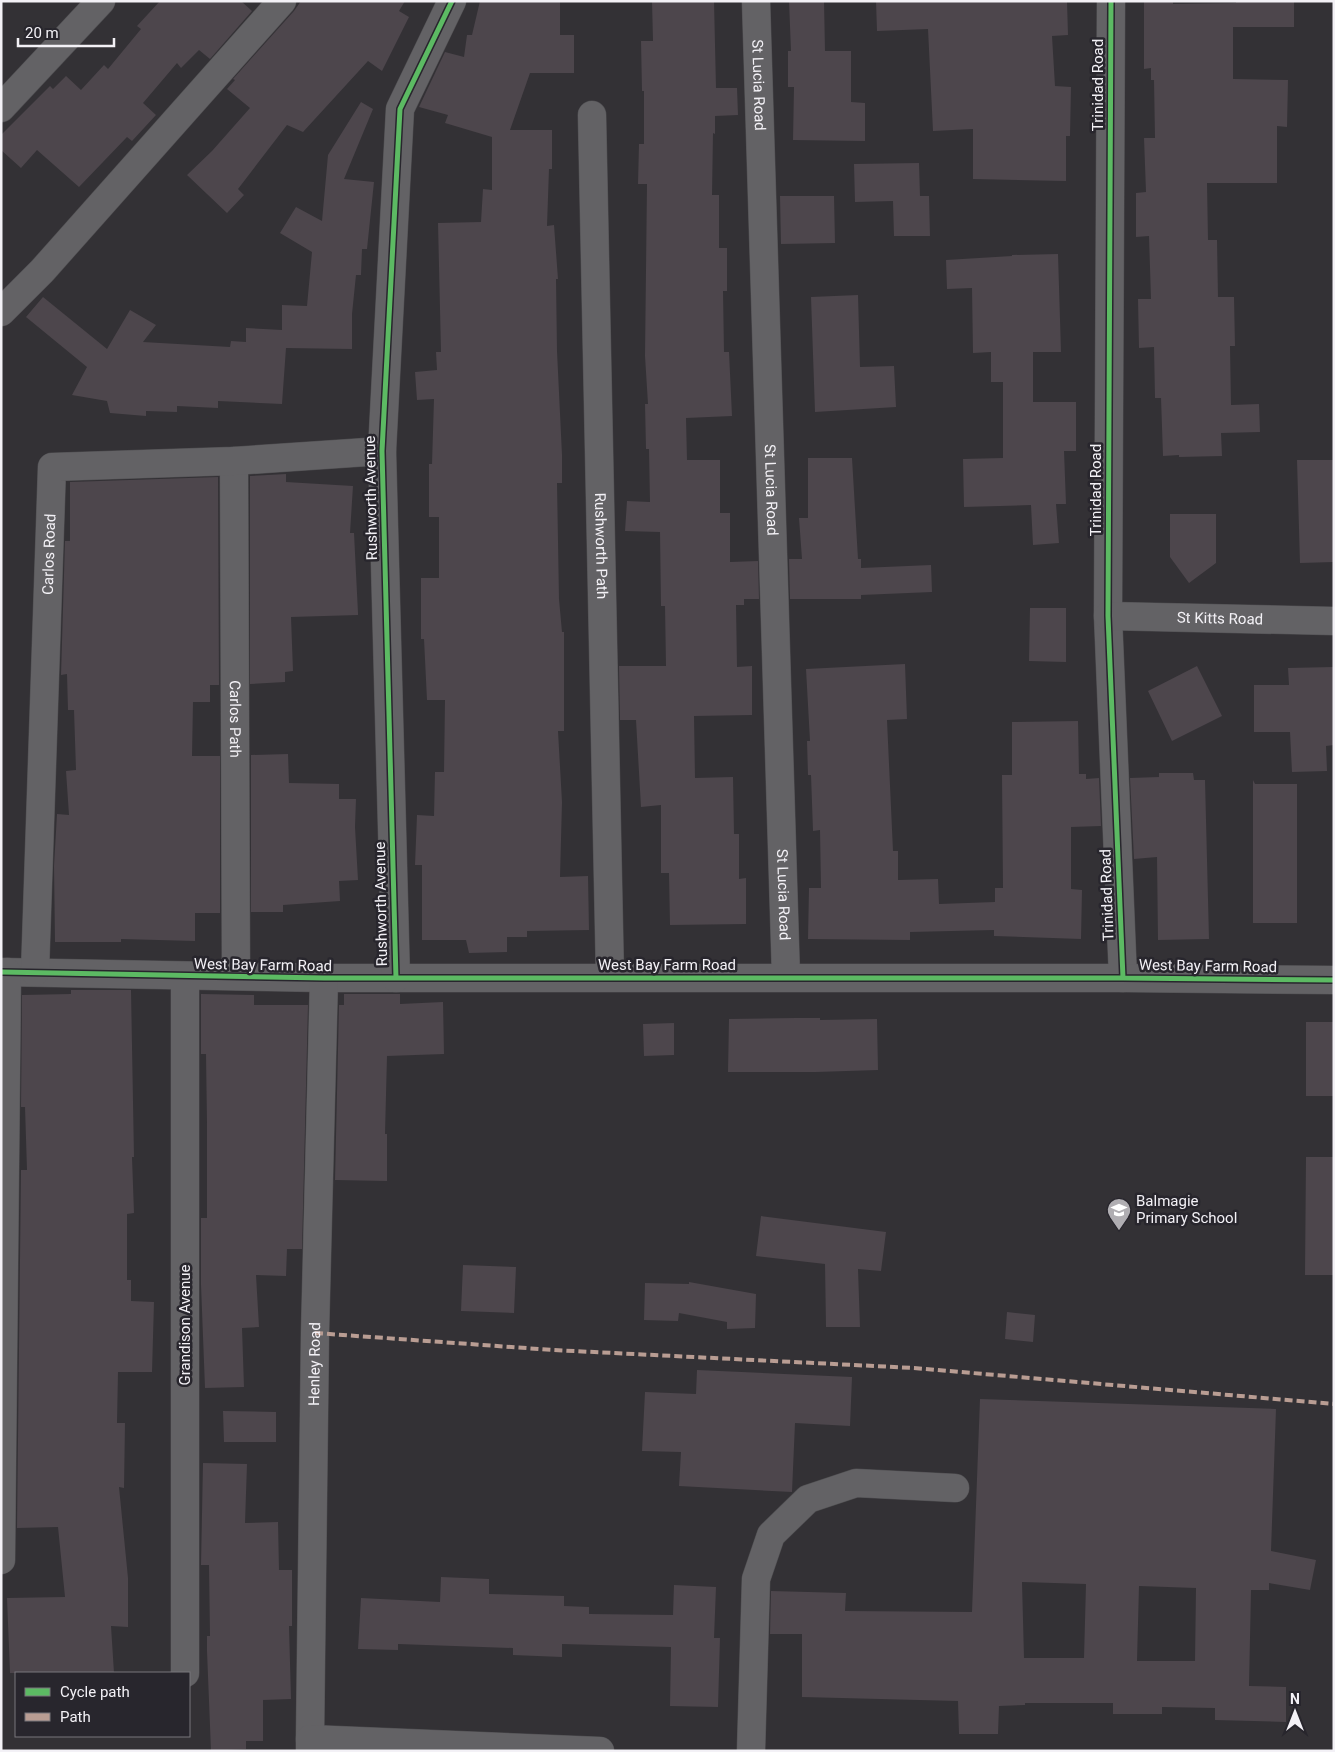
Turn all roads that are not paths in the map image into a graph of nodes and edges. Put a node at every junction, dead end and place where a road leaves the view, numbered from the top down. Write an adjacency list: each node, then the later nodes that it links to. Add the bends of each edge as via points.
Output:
1 (101, 1): 6 (street)
2 (282, 1): 8 (street, via 42,271)
3 (452, 1): 9 (street, Rushworth Avenue, via 400,108)
4 (756, 1): 18 (street, St Lucia Road)
5 (1110, 1): 11 (street, Trinidad Road)
6 (1, 108)
7 (592, 115): 17 (street, Rushworth Path)
8 (1, 312)
9 (382, 452): 10 (street, Carlos Road); 20 (street, Rushworth Avenue)
10 (234, 461): 14 (street, Carlos Road, via 52,467); 16 (street, Carlos Path)
11 (1108, 616): 12 (street, St Kitts Road); 21 (street, Trinidad Road)
12 (1334, 621)
13 (4, 972): 14 (street, West Bay Farm Road); 24 (street)
14 (35, 972): 15 (street, West Bay Farm Road)
15 (185, 976): 16 (street, West Bay Farm Road); 25 (street, Grandison Avenue)
16 (236, 976): 19 (street, West Bay Farm Road)
17 (610, 977): 18 (street, West Bay Farm Road); 20 (street, West Bay Farm Road)
18 (786, 977): 21 (street, West Bay Farm Road)
19 (324, 978): 20 (street, West Bay Farm Road); 26 (street, Henley Road, via 315,1333)
20 (396, 978)
21 (1123, 978): 22 (street, West Bay Farm Road)
22 (1334, 980)
23 (955, 1488): 28 (street, via 856,1482 808,1498 771,1535 756,1579)
24 (1, 1560)
25 (186, 1672)
26 (310, 1745): 27 (street)
27 (600, 1751)
28 (751, 1751)

